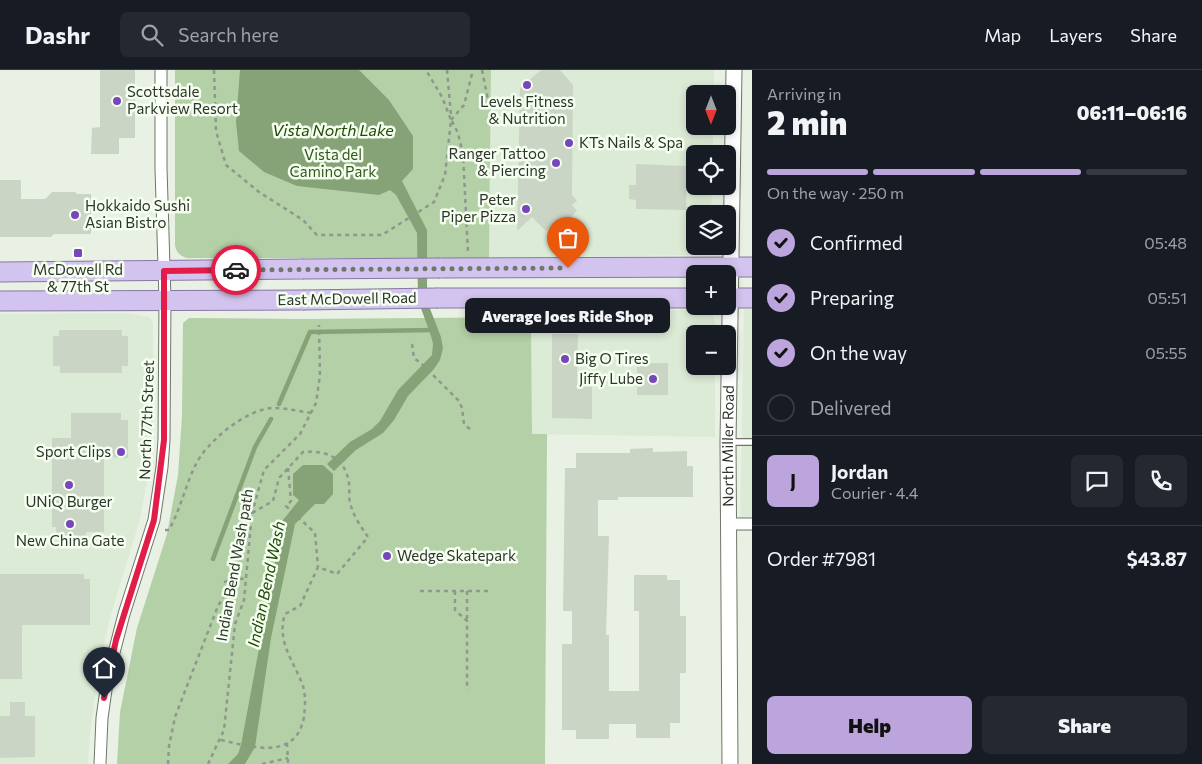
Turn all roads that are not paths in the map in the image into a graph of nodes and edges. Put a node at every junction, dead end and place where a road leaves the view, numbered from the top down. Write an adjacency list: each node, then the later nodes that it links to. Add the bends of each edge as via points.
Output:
1 (161, 70): 7 (street, North 77th Street)
2 (734, 70): 3 (street, North Miller Road)
3 (730, 265)
4 (686, 267): 7 (main road, East McDowell Road, bridge)
5 (736, 267): 6 (main road, East McDowell Road)
6 (752, 267)
7 (164, 271): 8 (main road, East McDowell Road); 12 (street, North 77th Street)
8 (0, 272)
9 (686, 298): 12 (main road, East McDowell Road, bridge)
10 (736, 298): 11 (main road)
11 (752, 298)
12 (165, 300): 13 (main road, East McDowell Road); 19 (street, North 77th Street, via 162,467 154,520 108,676)
13 (0, 301)
14 (729, 315): 15 (street, North Miller Road)
15 (728, 442): 16 (lane); 17 (street, North Miller Road)
16 (752, 442)
17 (729, 524): 18 (street); 20 (street, North Miller Road)
18 (752, 524)
19 (100, 764)
20 (730, 764)

